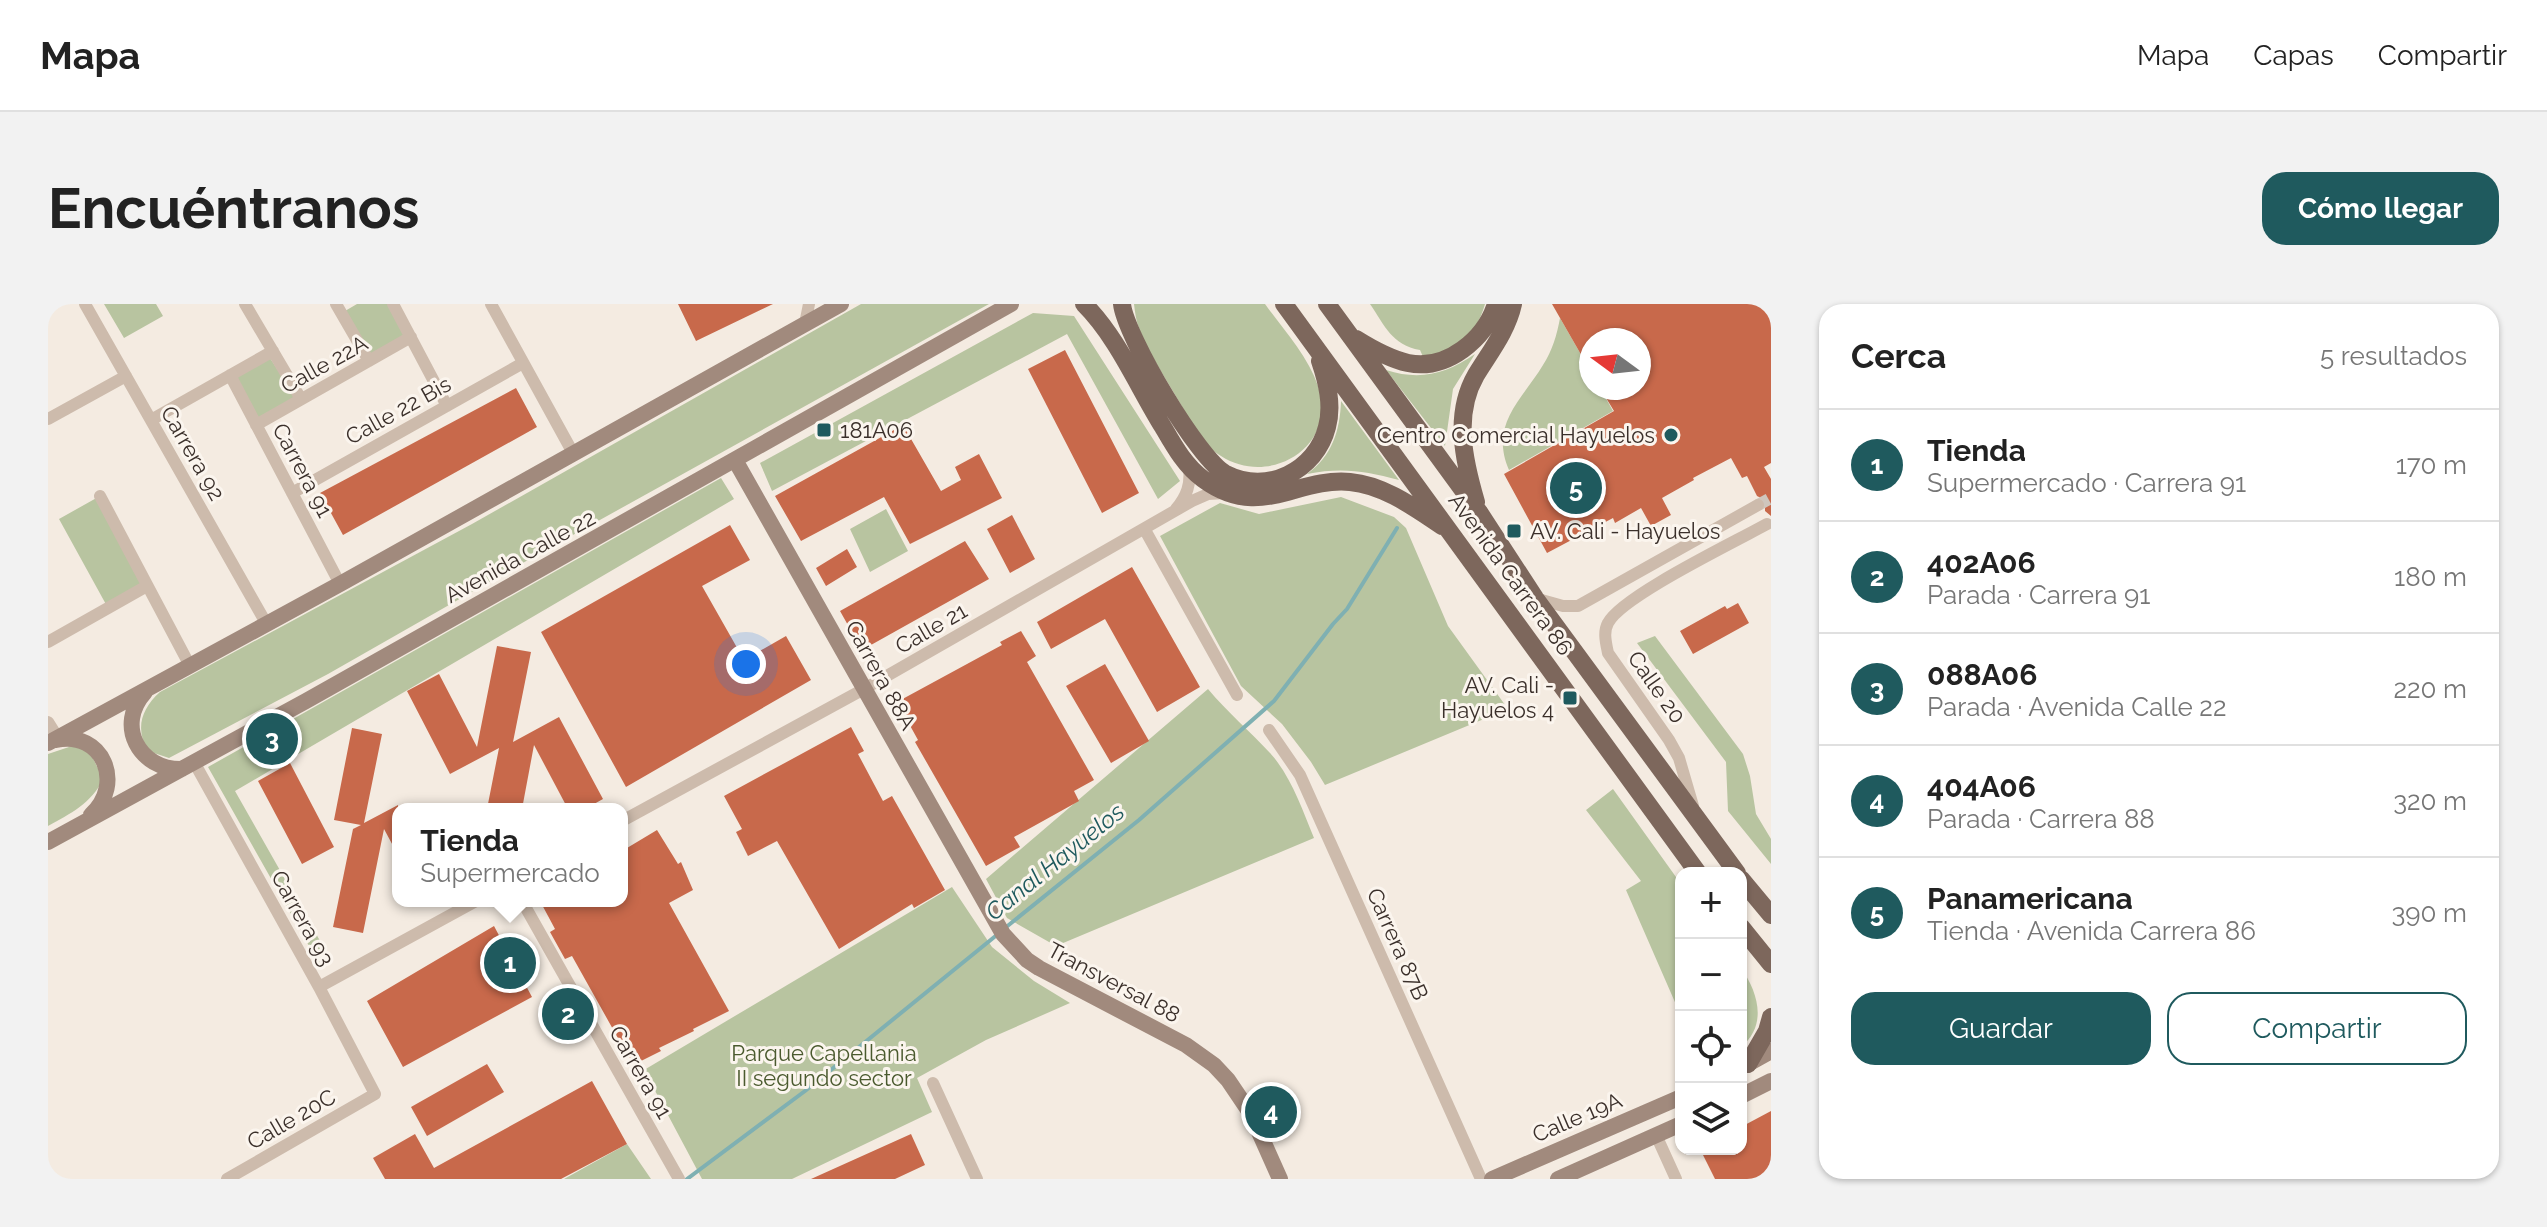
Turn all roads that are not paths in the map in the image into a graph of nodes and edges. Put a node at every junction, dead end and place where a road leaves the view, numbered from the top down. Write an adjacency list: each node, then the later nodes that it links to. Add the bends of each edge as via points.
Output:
1 (85, 304): 23 (street, Carrera 92)
2 (245, 304): 19 (street)
3 (393, 304): 17 (street)
4 (491, 304): 21 (street)
5 (809, 304): 15 (street)
6 (841, 304): 15 (main road)
7 (1011, 304): 30 (main road, Avenida Calle 22)
8 (1084, 304): 31 (main road)
9 (1122, 304): 18 (main road, via 1131,332 1206,459 1242,480 1272,481 1297,471 1321,444 1330,409)
10 (1284, 304): 18 (main road, Avenida Carrera 86)
11 (1327, 304): 16 (main road, Avenida Carrera 86)
12 (1496, 304): 16 (main road, via 1479,337 1436,362 1410,363)
13 (1513, 304): 37 (main road, via 1466,401 1462,443)
14 (342, 306): 20 (street)
15 (805, 324): 29 (main road)
16 (1349, 335): 37 (main road, Avenida Carrera 86)
17 (411, 337): 20 (street, Calle 22A); 25 (street)
18 (1315, 347): 40 (main road, Avenida Carrera 86)
19 (273, 351): 22 (street); 24 (street)
20 (369, 361): 24 (street, Calle 22A)
21 (523, 363): 25 (street, Calle 22 Bis); 29 (street)
22 (230, 375): 27 (street); 28 (street, Carrera 91)
23 (126, 376): 26 (street); 27 (street, Carrera 92)
24 (301, 399): 28 (street, Calle 22A)
25 (447, 406): 32 (street, Calle 22 Bis)
26 (48, 419)
27 (151, 420): 44 (street, Carrera 92)
28 (256, 425): 32 (street, Carrera 91)
29 (573, 453): 41 (main road)
30 (735, 460): 48 (main road, Carrera 88A); 53 (main road, Avenida Calle 22)
31 (1189, 468): 33 (main road); 36 (street, via 1188,490)
32 (292, 493): 41 (street, Carrera 91)
33 (1231, 493): 36 (street, Calle 21, via 1208,494); 40 (main road, via 1270,498 1331,482 1352,482 1398,498)
34 (100, 496): 42 (street)
35 (1758, 505): 43 (street, via 1578,606)
36 (1174, 512): 39 (street, Calle 21)
37 (1479, 512): 43 (main road, Avenida Carrera 86)
38 (1767, 524): 54 (street, Calle 20, via 1625,603 1606,626 1608,653 1679,758)
39 (1145, 530): 48 (street, Calle 21); 49 (street)
40 (1453, 533): 58 (main road, Avenida Carrera 86)
41 (340, 584): 44 (main road)
42 (147, 586): 45 (street); 46 (street)
43 (1535, 598): 54 (main road, Avenida Carrera 86)
44 (266, 623): 46 (main road)
45 (48, 642)
46 (189, 664): 47 (main road)
47 (149, 688): 52 (main road); 53 (main road, via 134,711 134,739 153,763 170,770)
48 (864, 689): 55 (street, Calle 21); 63 (main road, Carrera 88A)
49 (1237, 695)
50 (48, 722): 52 (street)
51 (1269, 730): 83 (street, Carrera 87B, via 1300,775)
52 (52, 741): 56 (main road, via 84,742 107,768 109,782 100,807)
53 (188, 766): 56 (main road, Avenida Calle 22); 67 (street, Carrera 93)
54 (1696, 817): 59 (main road, Avenida Carrera 86)
55 (628, 818)
56 (77, 826): 57 (main road, Avenida Calle 22)
57 (48, 842)
58 (1694, 867)
59 (1733, 867)
60 (1747, 886): 64 (main road)
61 (465, 907): 67 (street)
62 (525, 907): 80 (street, Carrera 91)
63 (989, 912): 82 (main road, Transversal 88, via 1027,960 1214,1065 1251,1114)
64 (1771, 915)
65 (1747, 935): 66 (main road)
66 (1769, 965)
67 (319, 987): 75 (street, Carrera 93)
68 (1771, 1017): 70 (main road)
69 (1771, 1051): 71 (main road)
70 (1747, 1061)
71 (1747, 1064)
72 (1771, 1081): 74 (main road)
73 (933, 1083): 81 (street)
74 (1747, 1093)
75 (375, 1094): 79 (street, Calle 20C)
76 (1675, 1100): 84 (main road, Calle 19A)
77 (1675, 1127): 78 (main road)
78 (1656, 1135): 85 (main road); 86 (street)
79 (227, 1179)
80 (679, 1179)
81 (977, 1179)
82 (1280, 1179)
83 (1481, 1179)
84 (1492, 1179)
85 (1558, 1179)
86 (1676, 1179)

